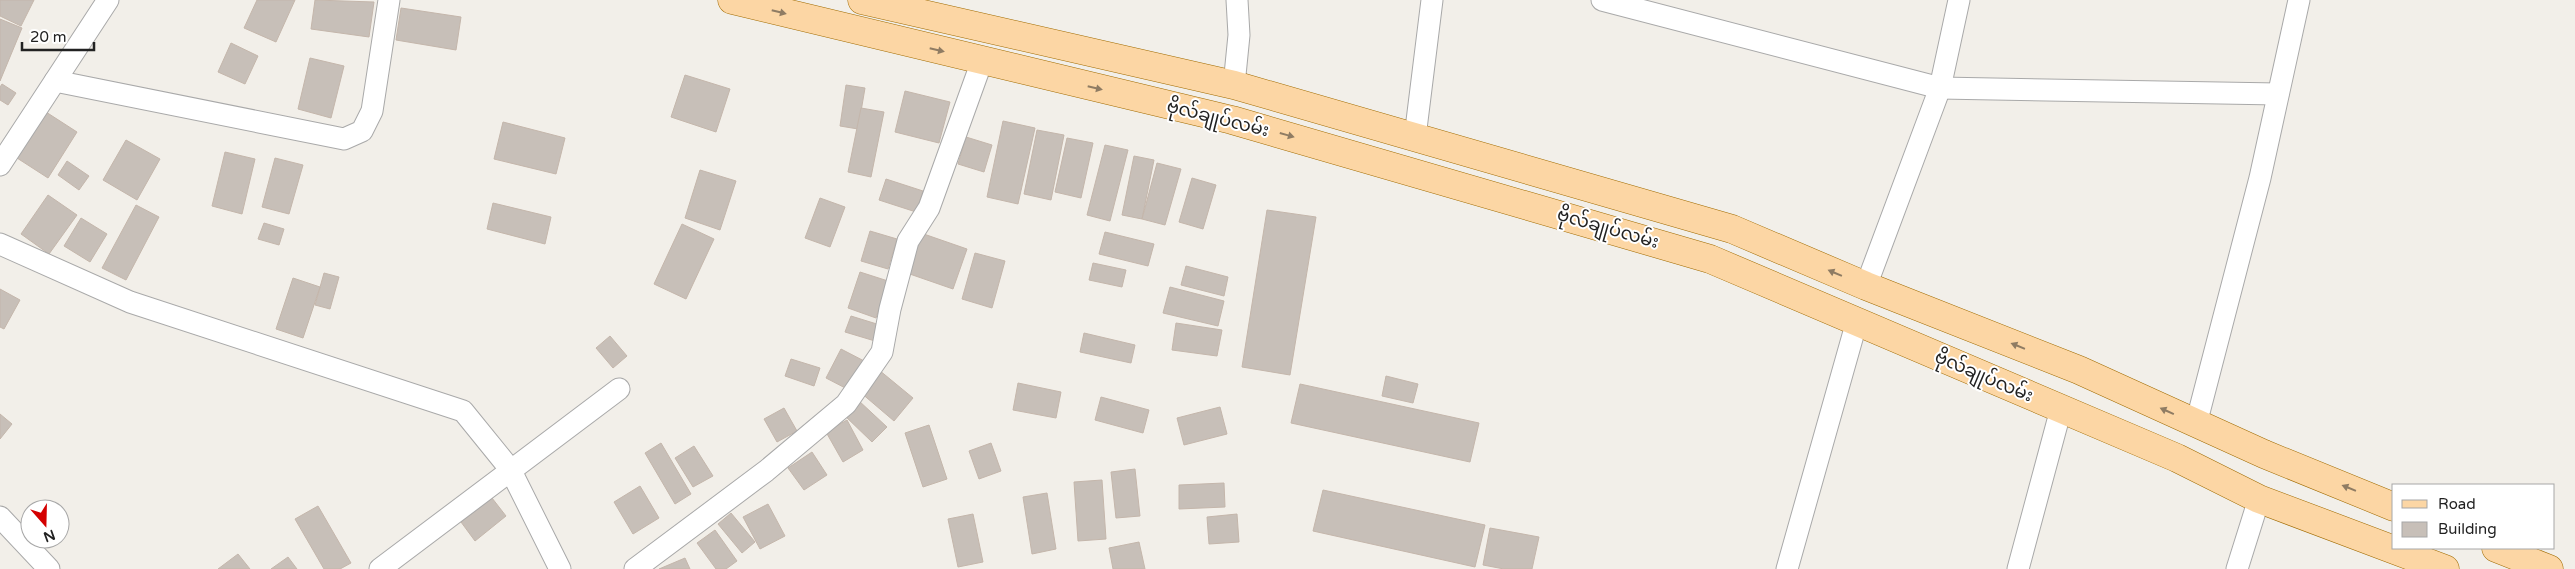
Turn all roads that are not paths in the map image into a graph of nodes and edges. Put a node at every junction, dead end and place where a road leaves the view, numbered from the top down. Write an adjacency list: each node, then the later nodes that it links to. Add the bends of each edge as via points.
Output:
1 (108, 0): 11 (street)
2 (389, 0): 11 (street, via 372,111 362,131 344,139)
3 (732, 0): 10 (main road, ဗိုလ်ချုပ်လမ်း, one-way to 10)
4 (862, 0): 12 (main road, ဗိုလ်ချုပ်လမ်း)
5 (1237, 0): 12 (street, via 1239,34)
6 (1432, 0): 15 (street)
7 (1602, 0): 13 (street)
8 (1959, 0): 13 (street)
9 (2299, 0): 14 (street)
10 (982, 61): 19 (main road, ဗိုလ်ချုပ်လမ်း, one-way to 19, via 1232,120 1710,258); 33 (street, via 929,208 908,241 882,352 846,404 766,472)
11 (55, 81): 16 (street)
12 (1234, 85): 15 (main road, ဗိုလ်ချုပ်လမ်း)
13 (1940, 88): 14 (street); 18 (street)
14 (2278, 94): 22 (street, via 2260,178)
15 (1415, 137): 18 (main road, ဗိုလ်ချုပ်လမ်း, one-way to 15, via 1732,229)
16 (0, 165)
17 (0, 244): 23 (street, via 130,302 463,411)
18 (1866, 286): 22 (main road, ဗိုလ်ချုပ်လမ်း, one-way to 18, via 2079,370)
19 (1857, 321): 21 (main road, ဗိုလ်ချုပ်လမ်း); 34 (street)
20 (619, 389): 23 (street)
21 (2062, 409): 24 (main road, ဗိုလ်ချုပ်လမ်း, via 2177,458); 35 (street)
22 (2196, 424): 25 (main road, ဗိုလ်ချုပ်လမ်း, one-way to 22)
23 (510, 469): 31 (street); 32 (street)
24 (2259, 499): 27 (main road, ဗိုလ်ချုပ်လမ်း); 36 (street)
25 (2392, 506)
26 (0, 517): 30 (street)
27 (2392, 549)
28 (2393, 549): 37 (main road, ဗိုလ်ချုပ်လမ်း)
29 (2499, 549): 38 (main road)
30 (49, 569)
31 (380, 569)
32 (560, 569)
33 (635, 569)
34 (1787, 569)
35 (2018, 569)
36 (2237, 569)
37 (2446, 569)
38 (2549, 569)

